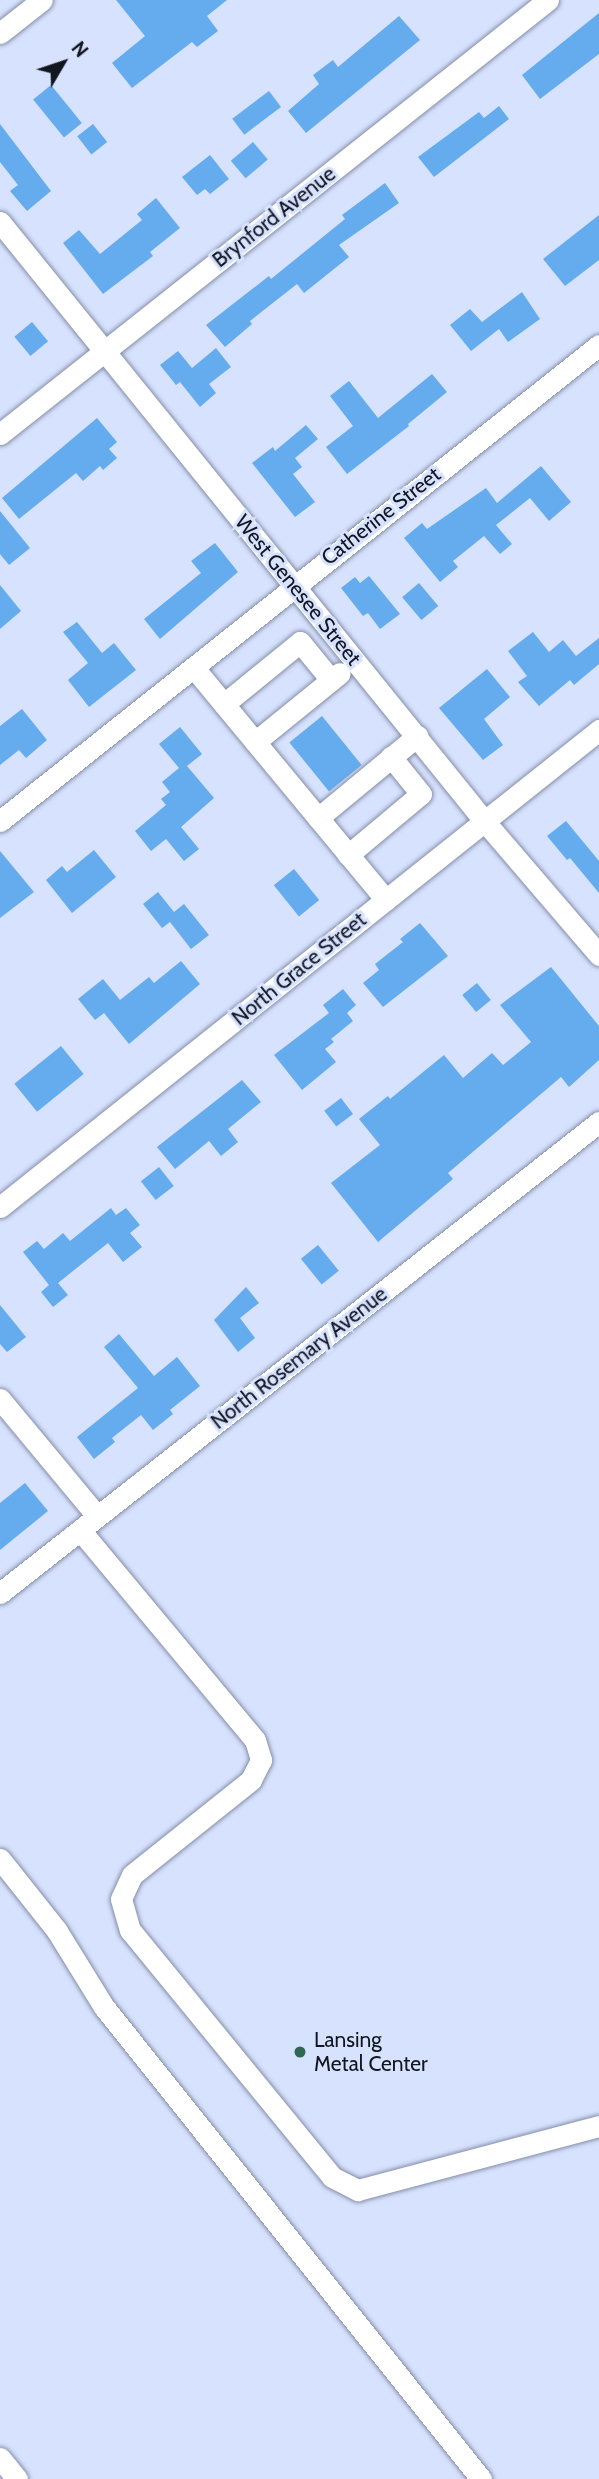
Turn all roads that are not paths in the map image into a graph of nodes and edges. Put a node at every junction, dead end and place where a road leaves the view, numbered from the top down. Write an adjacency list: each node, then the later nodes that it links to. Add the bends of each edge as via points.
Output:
1 (42, 0): 3 (street)
2 (548, 0): 6 (street, Brynford Avenue)
3 (0, 33)
4 (0, 222): 6 (street, West Genesee Street)
5 (599, 345): 8 (street, Catherine Street)
6 (104, 351): 7 (street, Brynford Avenue); 8 (street, West Genesee Street)
7 (0, 434)
8 (294, 585): 9 (street, West Genesee Street); 10 (street, Catherine Street)
9 (355, 660): 11 (street); 14 (street, West Genesee Street)
10 (194, 668): 12 (street); 18 (street, Catherine Street)
11 (331, 680): 12 (street, via 300,642); 15 (street)
12 (224, 704): 15 (street)
13 (599, 730): 19 (street, North Grace Street)
14 (417, 736): 16 (street); 19 (street, West Genesee Street)
15 (255, 742): 17 (street)
16 (391, 757): 17 (street); 20 (street, via 421,794)
17 (318, 818): 20 (street)
18 (0, 821)
19 (486, 822): 21 (street, North Grace Street); 22 (street, West Genesee Street)
20 (348, 855): 21 (street)
21 (386, 900): 24 (street, North Grace Street)
22 (599, 954)
23 (599, 1122): 26 (street, North Rosemary Avenue)
24 (0, 1207)
25 (0, 1399): 26 (street)
26 (97, 1516): 27 (street, North Rosemary Avenue)
27 (80, 1530): 28 (street, North Rosemary Avenue); 30 (street, via 255,1740 261,1760 251,1780 132,1875 121,1899 130,1930 332,2177 358,2190)
28 (0, 1593)
29 (0, 1859): 33 (street, via 57,1931 104,2007)
30 (599, 2126)
31 (0, 2458): 32 (street)
32 (17, 2479)
33 (481, 2479)

